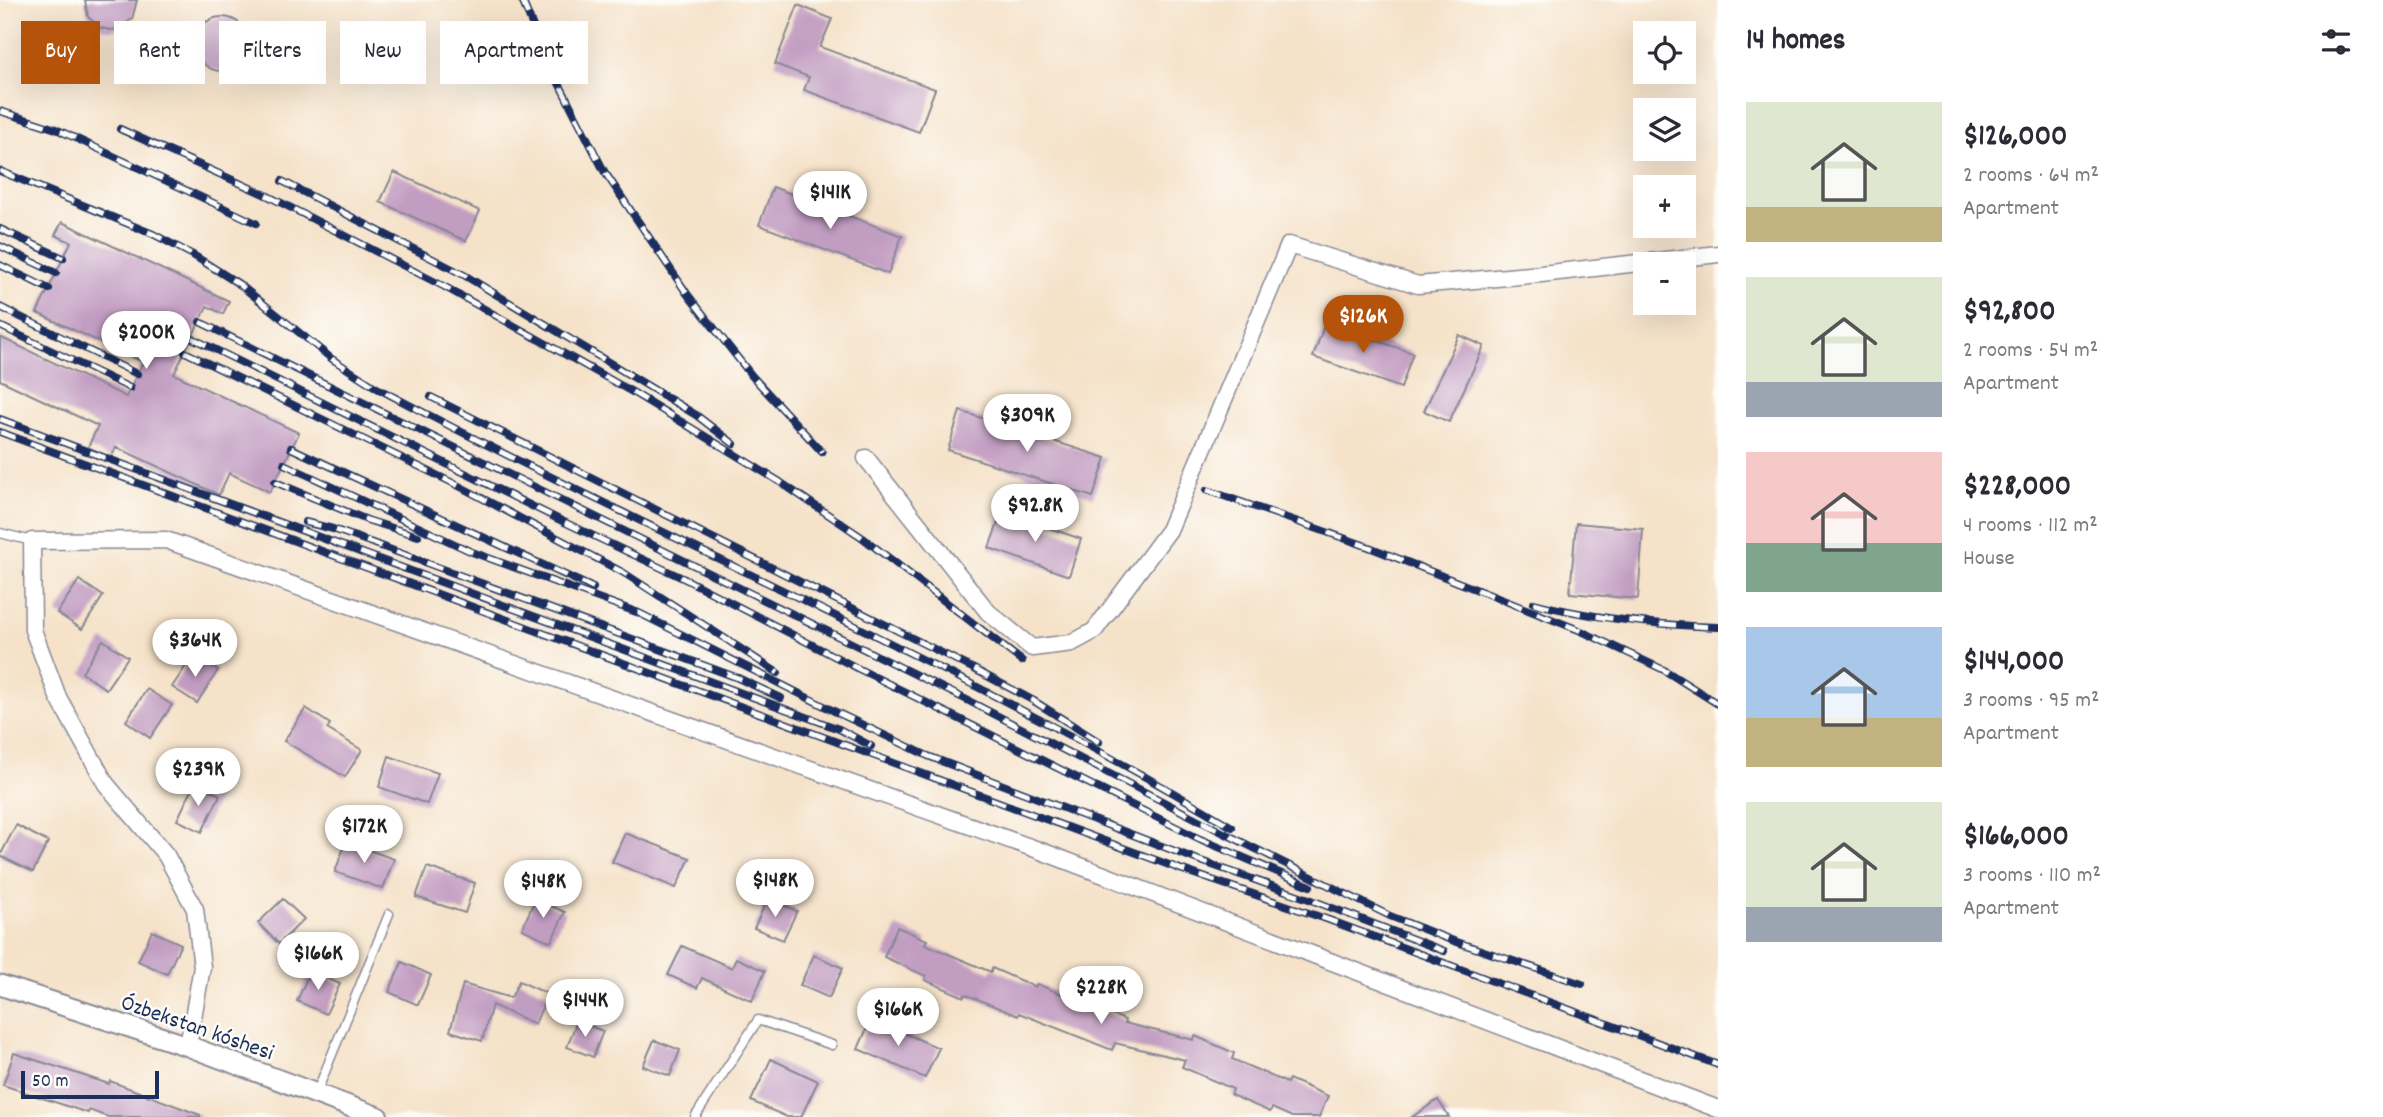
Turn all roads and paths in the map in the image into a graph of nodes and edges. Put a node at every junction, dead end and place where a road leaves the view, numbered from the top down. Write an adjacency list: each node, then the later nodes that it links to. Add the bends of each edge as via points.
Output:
1 (1718, 254): 2 (street, via 1418,285 1289,245 1169,530 1094,631 1072,643 1032,648 988,612)
2 (866, 458)
3 (0, 533): 4 (lane)
4 (32, 541): 8 (street, via 33,630 58,697 106,784 166,855 195,909 202,967); 10 (street, via 166,540 1041,851)
5 (389, 914): 9 (lane)
6 (0, 985): 8 (street, Ózbekstan kóshesi)
7 (832, 1045): 12 (lane, via 758,1020)
8 (188, 1046): 9 (street, Ózbekstan kóshesi)
9 (316, 1094): 11 (street, Ózbekstan kóshesi)
10 (1718, 1109)
11 (378, 1117)
12 (695, 1117)

